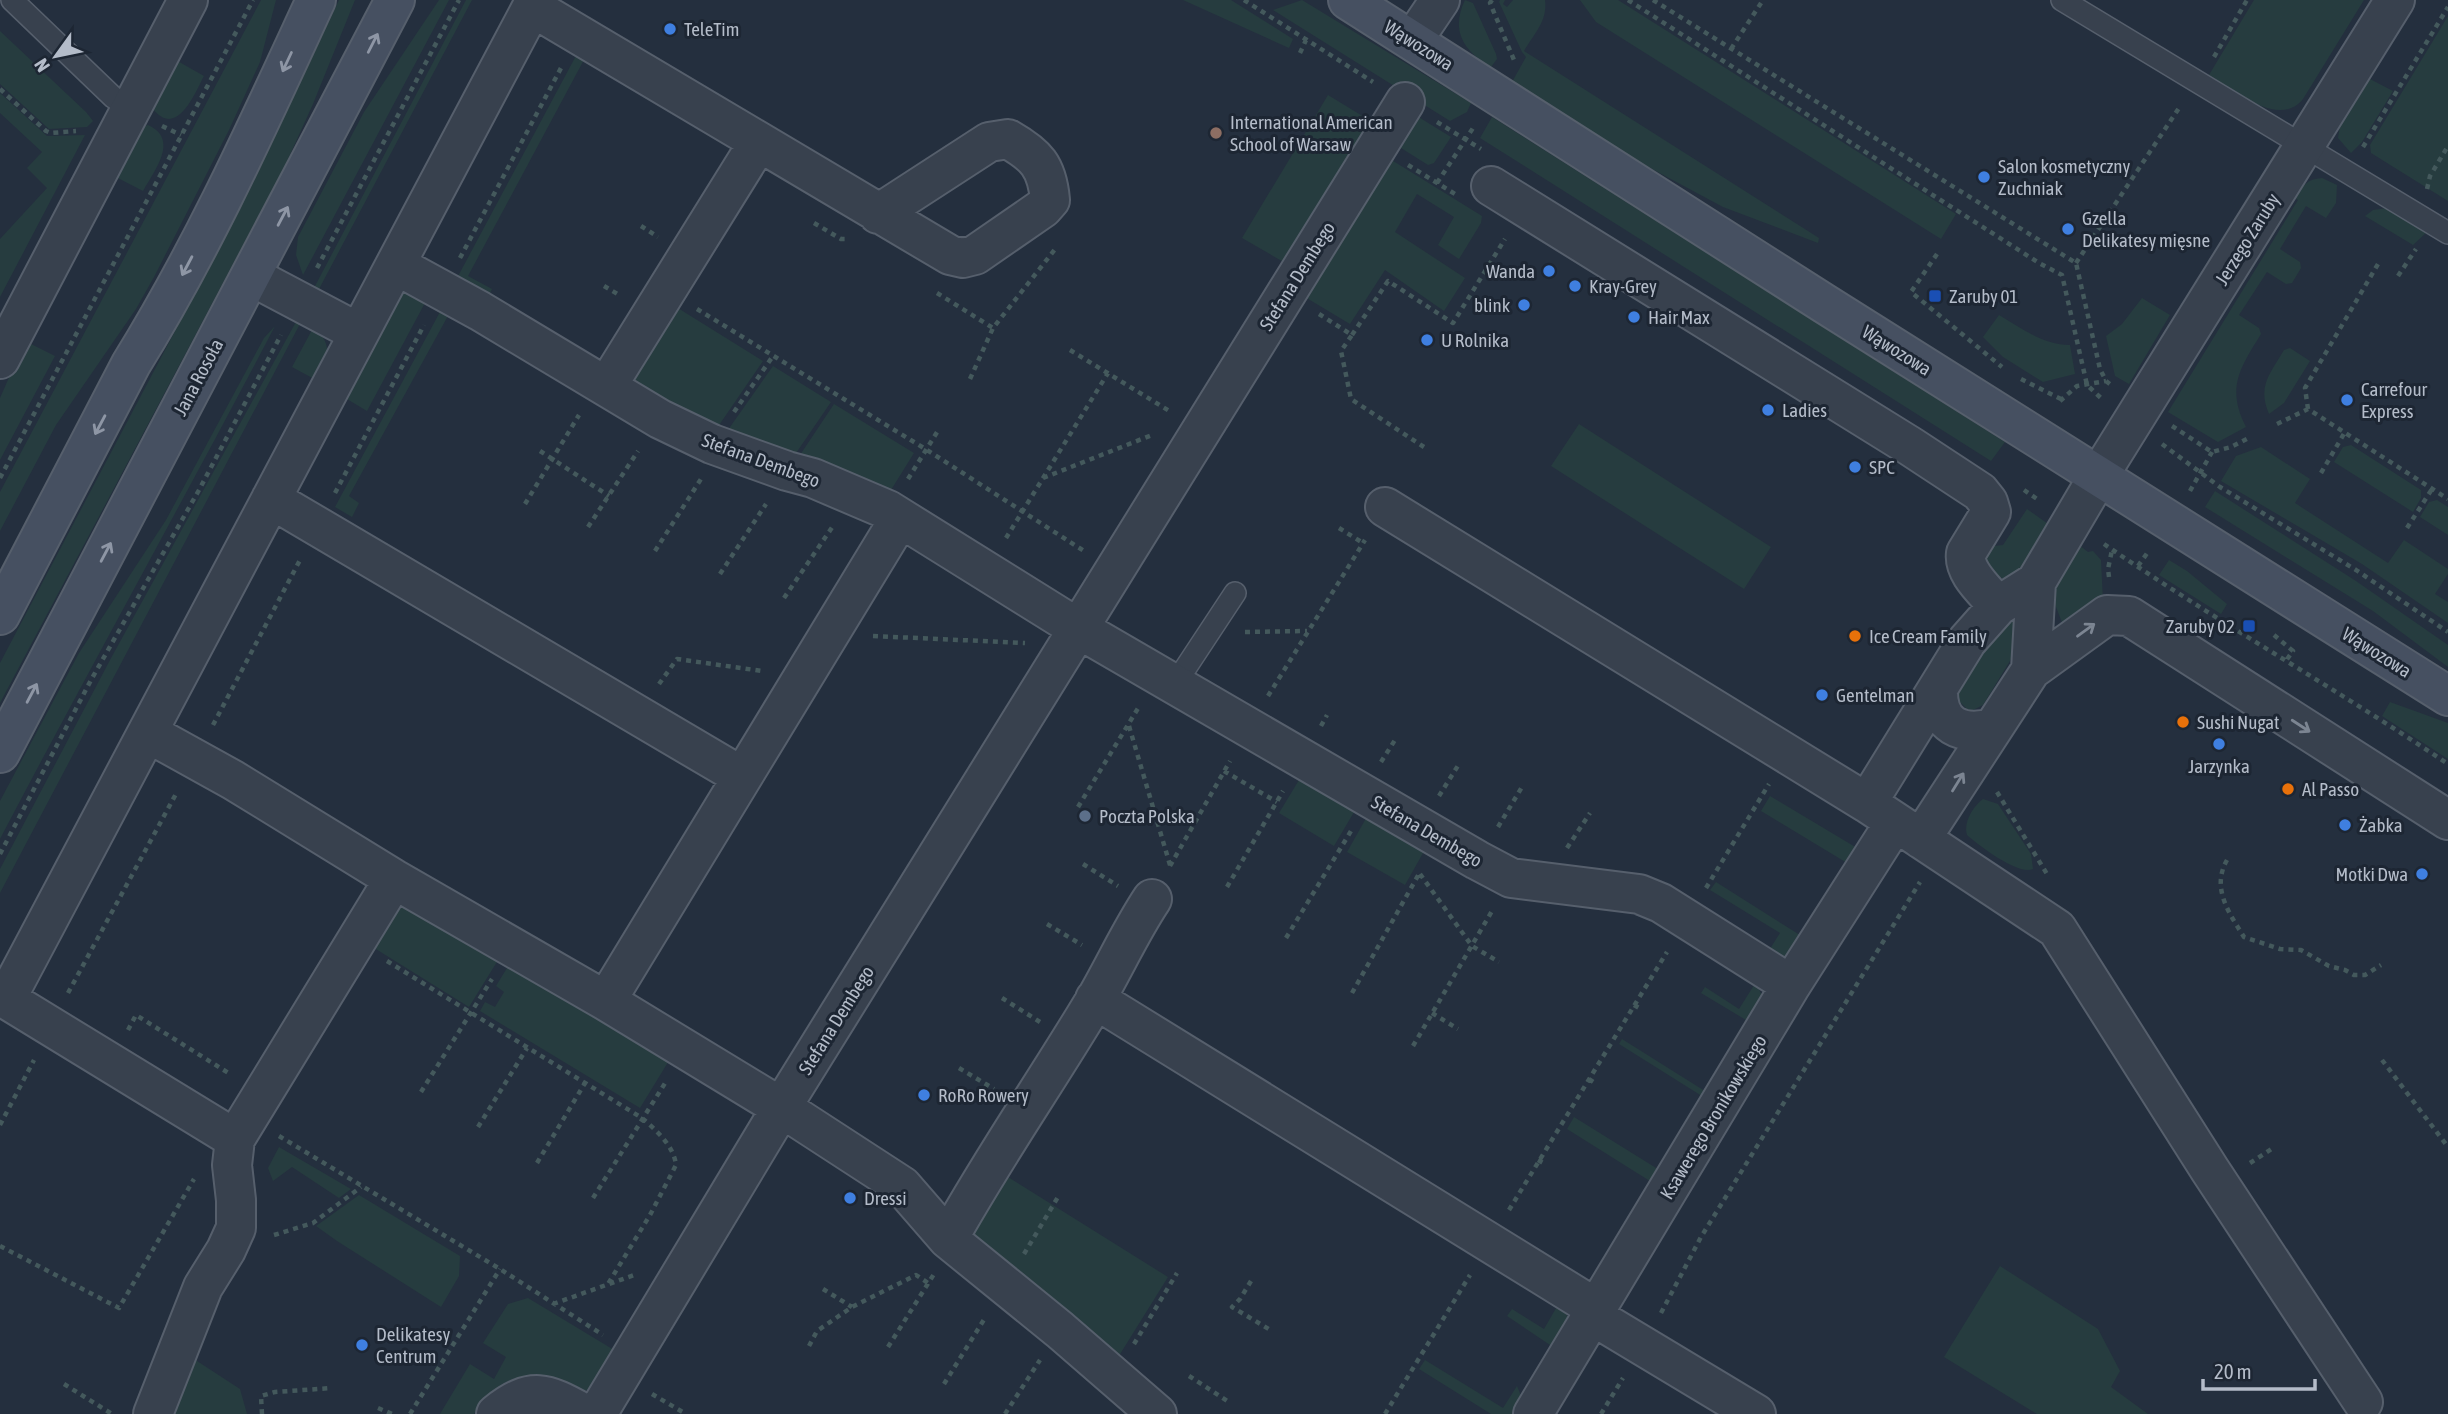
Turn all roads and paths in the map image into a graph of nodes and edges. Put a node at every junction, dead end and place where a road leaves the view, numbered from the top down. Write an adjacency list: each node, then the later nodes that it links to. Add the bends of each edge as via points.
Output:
1 (12, 0): 26 (lane)
2 (188, 0): 26 (street)
3 (253, 0): 83 (path)
4 (316, 0): 108 (street, one-way to 108, via 226,192)
5 (395, 0): 45 (street, Jana Rosoła, one-way to 5)
6 (459, 0): 47 (path)
7 (1244, 0): 18 (path)
8 (1348, 0): 19 (street, Wąwozowa)
9 (1440, 0): 19 (street)
10 (1492, 0): 22 (path, via 1515,60)
11 (1629, 0): 60 (path, via 2062,275)
12 (1653, 0): 20 (path)
13 (1763, 0): 20 (path)
14 (2063, 0): 23 (lane)
15 (2246, 0): 23 (path)
16 (2395, 0): 32 (street, Jerzego Zaruby)
17 (2448, 7): 33 (path)
18 (1306, 40): 21 (path); 25 (path)
19 (1413, 40): 82 (street, Wąwozowa)
20 (1731, 49): 42 (path)
21 (1300, 53)
22 (1507, 72)
23 (2197, 82): 32 (lane); 42 (path)
24 (0, 89): 27 (path, via 51,133)
25 (1405, 102): 30 (street, Stefana Dembego)
26 (131, 109): 53 (street)
27 (87, 130)
28 (1466, 140): 34 (path)
29 (758, 143): 38 (street); 44 (street, via 532,7); 46 (street)
30 (1378, 146): 34 (path); 65 (street, Stefana Dembego)
31 (2448, 146): 35 (path, via 2430,176 2427,191)
32 (2305, 147): 39 (lane); 67 (street, Jerzego Zaruby)
33 (2361, 151)
34 (1437, 183): 36 (path)
35 (2416, 185)
36 (1475, 191): 37 (street)
37 (1524, 207): 50 (path, via 1453,323 1388,281); 107 (street, via 1980,492 1991,512 1965,561)
38 (878, 214)
39 (2448, 233)
40 (1059, 244): 57 (path, via 993,328)
41 (1937, 254): 54 (path, via 1912,292)
42 (2076, 263): 58 (path)
43 (2378, 264): 64 (path, via 2305,388)
44 (396, 265): 49 (street); 59 (street, Stefana Dembego)
45 (251, 276): 47 (street); 122 (street, Jana Rosoła, one-way to 45)
46 (667, 290): 52 (path); 59 (street)
47 (298, 302): 49 (street); 135 (path)
48 (1336, 326): 50 (path)
49 (359, 333): 89 (street)
50 (1352, 335): 74 (path, via 1341,351 1352,399)
51 (1070, 351): 55 (path)
52 (773, 356): 73 (path); 75 (path)
53 (0, 359)
54 (2010, 372)
55 (1108, 373): 65 (path); 84 (path)
56 (2018, 377): 62 (path)
57 (970, 379)
58 (2106, 381): 60 (path); 61 (path)
59 (603, 384): 66 (street, Stefana Dembego); 78 (path)
60 (2087, 385): 62 (path, via 2077,386); 67 (path, via 2111,410)
61 (2116, 388)
62 (2061, 399): 63 (path)
63 (2052, 409)
64 (2308, 409): 69 (path); 71 (path)
65 (1199, 418): 84 (path); 101 (street, Stefana Dembego)
66 (660, 419): 73 (street, Stefana Dembego); 86 (path)
67 (2132, 423): 80 (path); 82 (street, Jerzego Zaruby)
68 (2170, 424): 77 (path)
69 (2277, 424)
70 (939, 429): 75 (path)
71 (2346, 432): 81 (path); 85 (path)
72 (2252, 437): 77 (path)
73 (717, 445): 79 (street, Stefana Dembego); 100 (path)
74 (1424, 447)
75 (926, 450): 93 (path); 94 (path)
76 (540, 451): 78 (path)
77 (2212, 452): 80 (path)
78 (552, 459): 86 (path); 91 (path)
79 (787, 471): 87 (street, Stefana Dembego); 103 (path)
80 (2201, 473): 88 (path); 112 (path)
81 (2321, 473)
82 (2098, 477): 104 (street, Ksawerego Bronikowskiego); 117 (street, Wąwozowa)
83 (0, 478)
84 (1042, 478): 93 (path)
85 (2432, 489): 90 (path); 97 (path)
86 (608, 496): 95 (path)
87 (853, 496): 94 (street, Stefana Dembego); 106 (path)
88 (2188, 496)
89 (271, 499): 121 (street); 126 (street)
90 (2448, 499)
91 (525, 504)
92 (1385, 506): 133 (street)
93 (1022, 512): 101 (path); 102 (path)
94 (894, 514): 102 (street, Stefana Dembego); 110 (street)
95 (588, 527)
96 (1339, 527): 99 (path)
97 (2407, 528)
98 (2101, 542): 124 (path)
99 (1363, 543)
100 (655, 551)
101 (1114, 570): 113 (street, Stefana Dembego)
102 (985, 572): 113 (street, Stefana Dembego)
103 (720, 575)
104 (2036, 582): 107 (street, Ksawerego Bronikowskiego); 114 (street, Ksawerego Bronikowskiego)
105 (1235, 593): 111 (lane)
106 (784, 598)
107 (1998, 606): 116 (street, Ksawerego Bronikowskiego, via 1967,641)
108 (0, 615)
109 (1308, 631): 111 (path)
110 (830, 632): 113 (path, via 899,638); 126 (street)
111 (1208, 632): 115 (lane)
112 (2448, 632)
113 (1075, 636): 115 (street, Stefana Dembego); 170 (street, Stefana Dembego)
114 (2031, 670): 120 (street, Ksawerego Bronikowskiego); 132 (street, one-way to 132, via 2107,615 2129,616)
115 (1166, 679): 119 (path); 123 (street, Stefana Dembego)
116 (1938, 689): 120 (street, via 1941,711 1953,726 1972,732); 133 (street, Ksawerego Bronikowskiego)
117 (2448, 696)
118 (1327, 715): 123 (path)
119 (1129, 725): 131 (path); 138 (path)
120 (1993, 728): 133 (street, Ksawerego Bronikowskiego, one-way to 120)
121 (148, 733): 142 (street); 171 (street, via 6,999)
122 (0, 753)
123 (1303, 758): 129 (street, Stefana Dembego); 130 (path)
124 (2448, 764)
125 (1224, 771): 130 (path)
126 (741, 776): 154 (street)
127 (1993, 786): 140 (path)
128 (1522, 787): 136 (path)
129 (1371, 799): 134 (street, Stefana Dembego); 145 (path)
130 (1277, 802): 143 (path)
131 (1078, 807)
132 (2448, 820)
133 (1902, 834): 151 (street, Ksawerego Bronikowskiego); 203 (path); 211 (street, via 2057,929)
134 (1439, 838): 136 (street, Stefana Dembego); 139 (path)
135 (0, 853)
136 (1477, 860): 141 (street, Stefana Dembego)
137 (2227, 860): 150 (path, via 2219,886 2244,937 2280,949 2301,950 2354,975 2365,975)
138 (1170, 866)
139 (1420, 873): 148 (path); 152 (path)
140 (2049, 877)
141 (1511, 878): 148 (path); 151 (street, Stefana Dembego, via 1639,894 1661,903)
142 (394, 879): 146 (street); 147 (street)
143 (1227, 887)
144 (1152, 899): 153 (street)
145 (1286, 938)
146 (357, 942): 157 (path); 171 (street)
147 (513, 946): 154 (street); 157 (path)
148 (1472, 946): 149 (path); 158 (path)
149 (1499, 962)
150 (2381, 965)
151 (1791, 985): 198 (street, Ksawerego Bronikowskiego)
152 (1352, 993)
153 (1095, 999): 185 (street, via 994,1160); 198 (street)
154 (606, 1001): 163 (street)
155 (1634, 1005): 156 (path)
156 (1641, 1009)
157 (471, 1013): 162 (path); 169 (path)
158 (1432, 1013): 159 (path); 161 (path)
159 (1458, 1028)
160 (126, 1034): 171 (path, via 136,1015)
161 (1413, 1046)
162 (527, 1048): 167 (path); 174 (path)
163 (686, 1050): 170 (street); 172 (path)
164 (38, 1053): 173 (path)
165 (2382, 1060): 175 (path)
166 (1589, 1079): 168 (path)
167 (585, 1083): 172 (path); 178 (path)
168 (1595, 1083)
169 (421, 1093)
170 (782, 1108): 185 (street, via 902,1186); 188 (street, Stefana Dembego)
171 (249, 1117): 182 (path); 187 (street, via 232,1165 236,1227)
172 (642, 1118): 184 (path); 193 (path, via 658,1132 676,1165)
173 (0, 1125)
174 (478, 1127)
175 (2448, 1147)
176 (2273, 1148): 180 (path)
177 (1538, 1160): 179 (path)
178 (537, 1163)
179 (1545, 1164)
180 (2250, 1164)
181 (197, 1174): 186 (path, via 119,1308)
182 (361, 1187): 187 (path, via 313,1223); 189 (path)
183 (1058, 1197): 194 (path)
184 (593, 1198)
185 (951, 1242): 192 (path); 194 (street)
186 (0, 1246)
187 (226, 1250): 214 (street, via 203,1287)
188 (692, 1255): 193 (path); 220 (street, Stefana Dembego)
189 (500, 1269): 196 (path); 217 (path)
190 (1177, 1273): 205 (path)
191 (1251, 1281): 200 (path, via 1232,1307)
192 (928, 1283): 197 (path, via 916,1275); 204 (path)
193 (608, 1284): 196 (path)
194 (1005, 1286): 199 (street); 208 (path)
195 (823, 1289): 197 (path)
196 (552, 1304): 201 (path)
197 (852, 1307): 202 (path, via 817,1331)
198 (1595, 1312): 203 (street); 223 (street, Ksawerego Bronikowskiego)
199 (1060, 1330): 205 (street); 221 (path)
200 (1272, 1331)
201 (611, 1339)
202 (809, 1346)
203 (1643, 1346): 224 (path); 225 (street)
204 (888, 1347)
205 (1113, 1376): 222 (street)
206 (1189, 1376): 210 (path)
207 (64, 1384): 213 (path)
208 (944, 1384)
209 (332, 1388): 215 (path, via 261,1396)
210 (1229, 1402)
211 (2363, 1402)
212 (378, 1408): 216 (path)
213 (112, 1414)
214 (153, 1414)
215 (262, 1414)
216 (392, 1414)
217 (410, 1414)
218 (496, 1414): 219 (street, via 522,1397 544,1394)
219 (585, 1414)
220 (597, 1414)
221 (1005, 1414)
222 (1157, 1414)
223 (1533, 1414)
224 (1601, 1414)
225 (1756, 1414)

